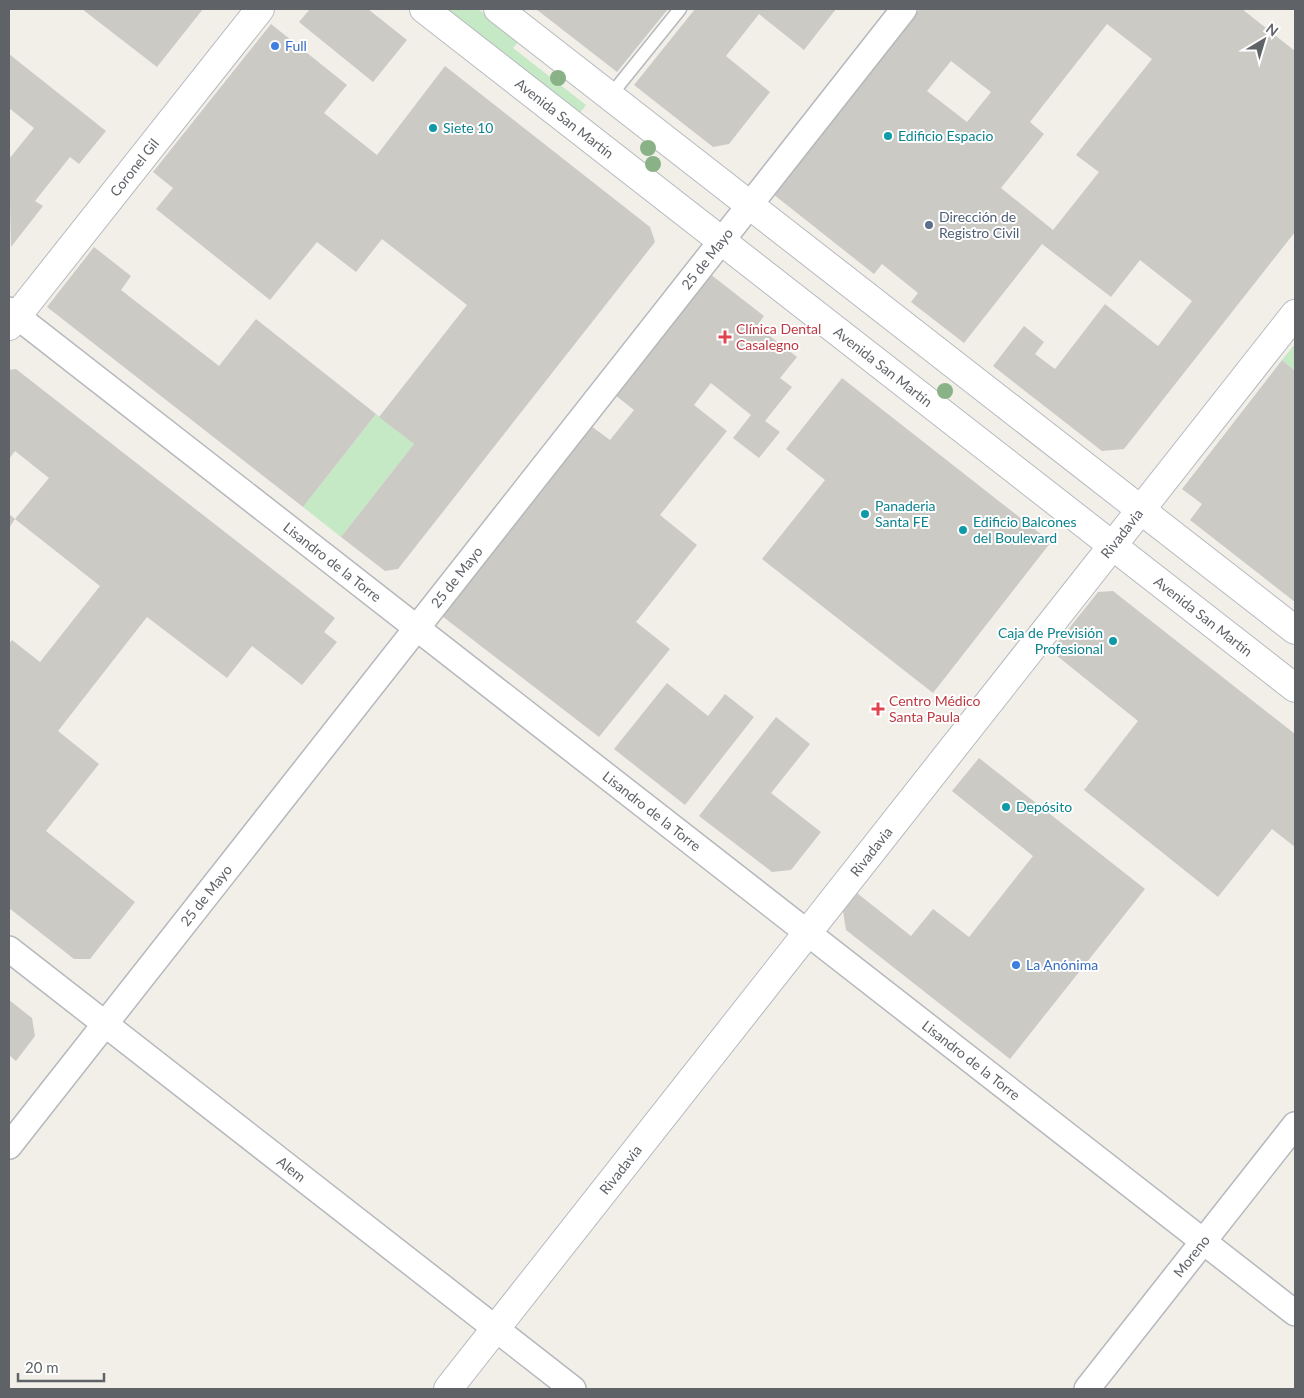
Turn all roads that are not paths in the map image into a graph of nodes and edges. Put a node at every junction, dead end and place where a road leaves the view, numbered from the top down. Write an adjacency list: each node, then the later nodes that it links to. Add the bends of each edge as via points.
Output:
1 (260, 9): 10 (main road, Coronel Gil)
2 (424, 9): 8 (main road, Avenida San Martín)
3 (498, 9): 6 (main road)
4 (680, 9): 6 (lane)
5 (904, 9): 7 (street, 25 de Mayo)
6 (610, 96): 7 (main road)
7 (749, 205): 8 (street, 25 de Mayo); 11 (main road)
8 (721, 241): 12 (main road, Avenida San Martín); 13 (street, 25 de Mayo)
9 (1295, 314): 11 (main road, Rivadavia)
10 (12, 317): 13 (street, Lisandro de la Torre)
11 (1141, 510): 12 (main road, Rivadavia); 14 (main road)
12 (1113, 546): 15 (main road, Avenida San Martín); 16 (main road, Rivadavia)
13 (417, 628): 16 (street, Lisandro de la Torre); 18 (street, 25 de Mayo)
14 (1295, 630)
15 (1295, 688)
16 (808, 933): 21 (street, Lisandro de la Torre); 23 (main road, Rivadavia)
17 (9, 949): 18 (street, Alem)
18 (105, 1024): 20 (street, 25 de Mayo); 23 (street, Alem)
19 (1295, 1125): 21 (street, Moreno)
20 (9, 1146)
21 (1204, 1241): 22 (street, Lisandro de la Torre); 26 (street, Moreno)
22 (1295, 1313)
23 (496, 1329): 24 (main road, Rivadavia); 25 (street, Alem)
24 (448, 1389)
25 (572, 1389)
26 (1087, 1389)

